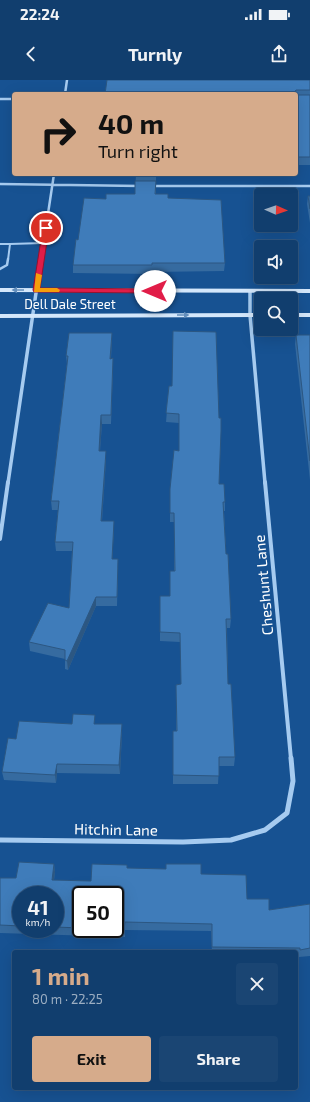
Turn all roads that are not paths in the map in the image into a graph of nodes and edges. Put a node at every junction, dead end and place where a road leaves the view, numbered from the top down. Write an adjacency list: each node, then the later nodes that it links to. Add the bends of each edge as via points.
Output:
1 (67, 80): 2 (street)
2 (65, 92)
3 (0, 99): 4 (street)
4 (12, 99)
5 (54, 176): 7 (street)
6 (0, 184): 7 (street)
7 (52, 186): 8 (street); 9 (street)
8 (310, 186)
9 (43, 243): 11 (lane); 14 (street)
10 (0, 244): 11 (lane)
11 (10, 244): 12 (lane, via 7,265)
12 (0, 269)
13 (0, 290): 14 (main road, Dell Dale Street, one-way to 13)
14 (36, 290): 15 (main road, Dell Dale Street); 22 (street)
15 (250, 291): 16 (main road, Dell Dale Street); 17 (street, Cheshunt Lane)
16 (310, 291)
17 (250, 315): 18 (main road, Dell Dale Street); 22 (main road, Dell Dale Street, one-way to 17); 25 (street, Cheshunt Lane, via 293,781 286,814 265,830)
18 (254, 315)
19 (298, 315): 20 (main road)
20 (310, 315)
21 (0, 316): 22 (main road, Dell Dale Street)
22 (32, 316): 23 (street)
23 (0, 539)
24 (0, 840): 25 (street, Hitchin Lane)
25 (231, 840)

